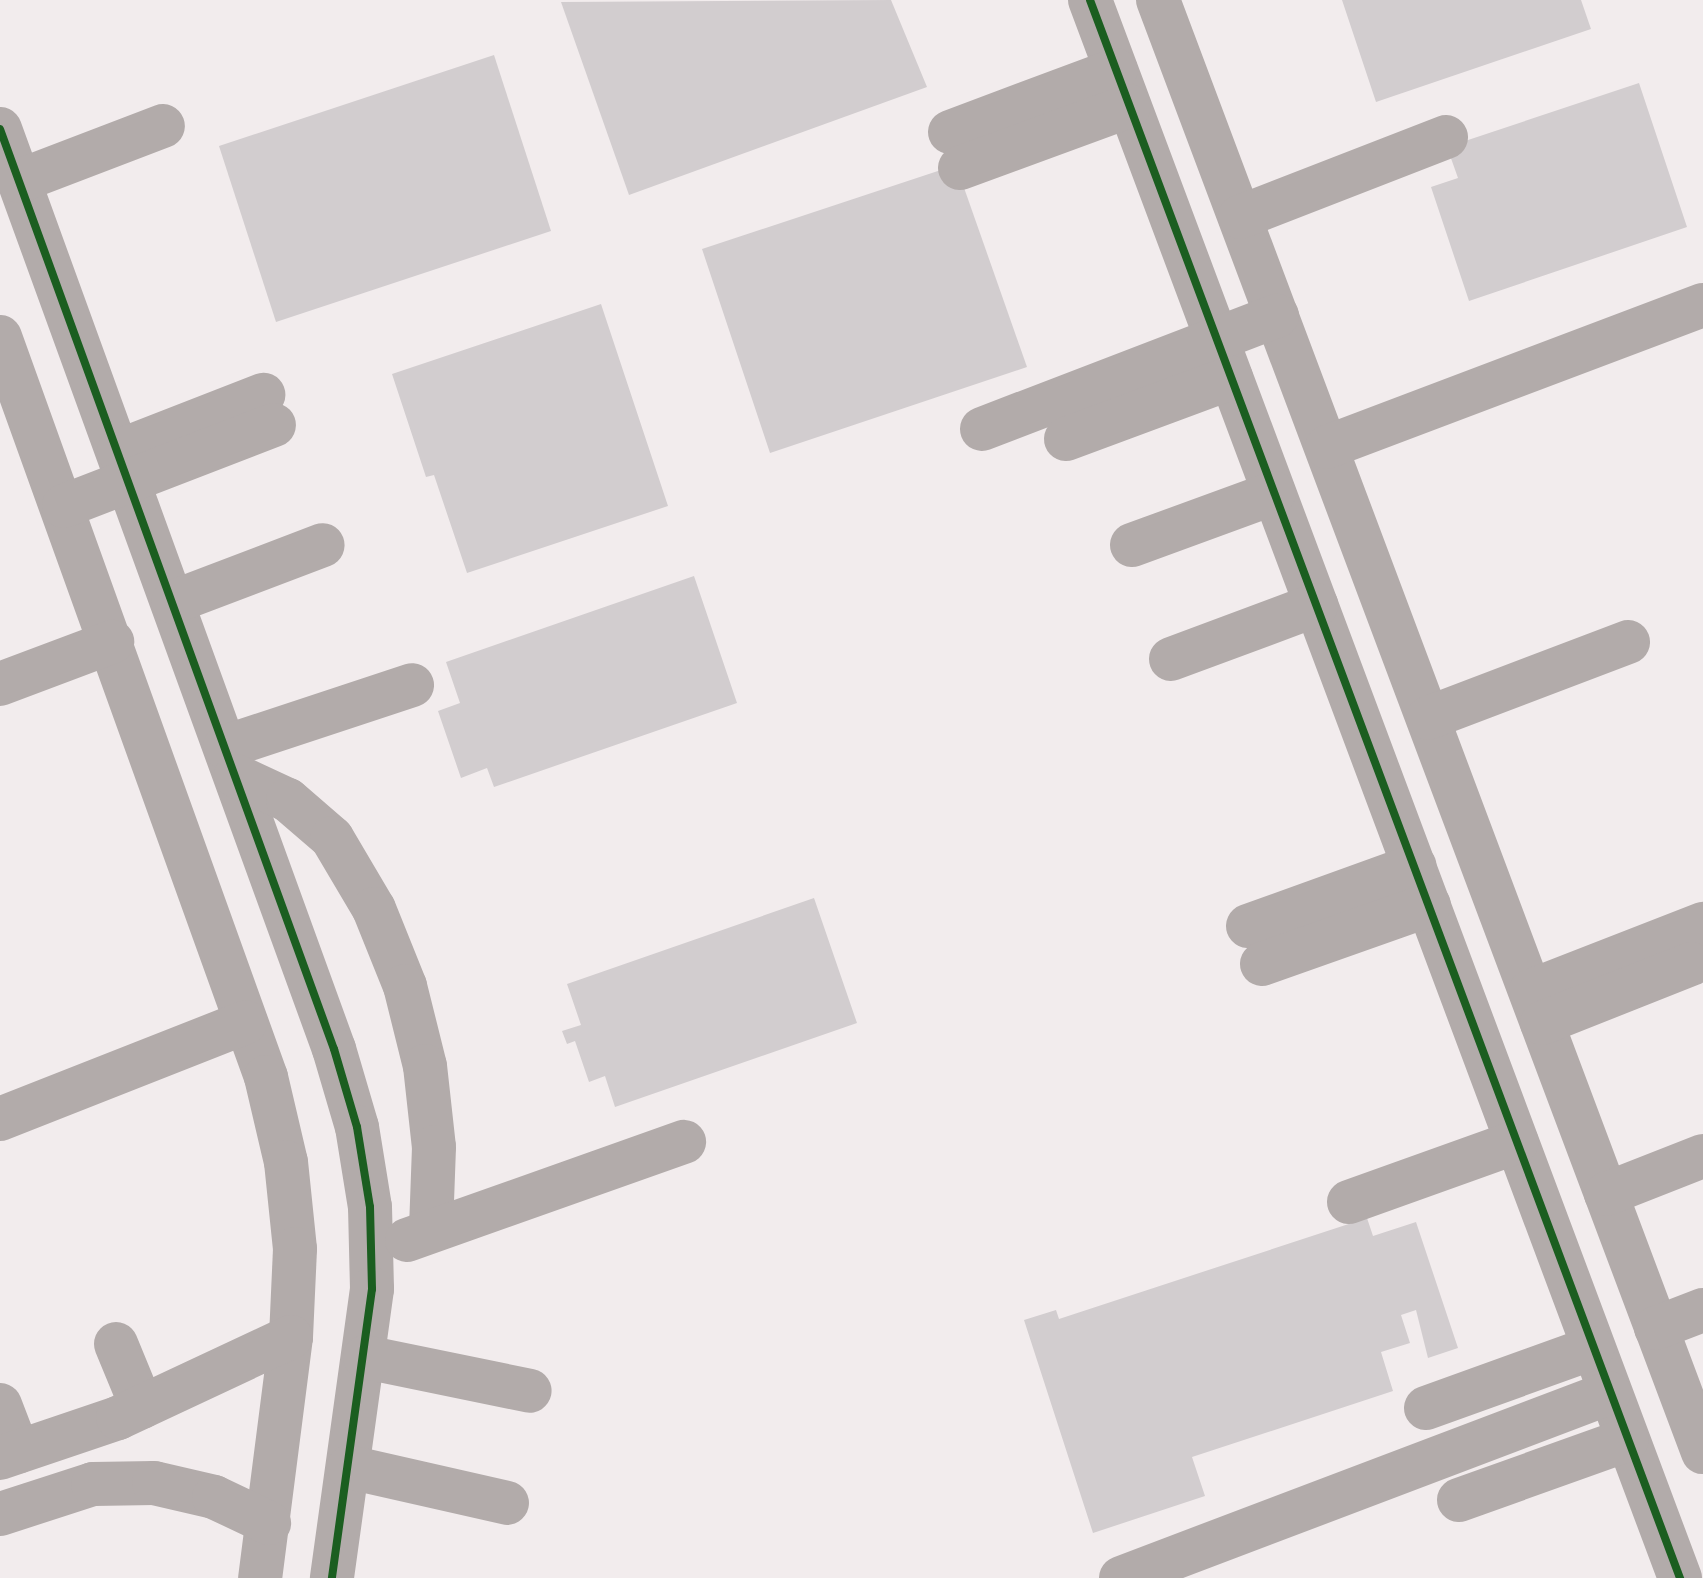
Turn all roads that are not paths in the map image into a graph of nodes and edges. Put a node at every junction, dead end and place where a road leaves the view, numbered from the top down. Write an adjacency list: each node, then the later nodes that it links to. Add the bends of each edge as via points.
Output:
1 (1090, 0): 3 (street)
2 (1158, 0): 9 (street)
3 (1122, 88): 7 (street); 13 (street)
4 (163, 126): 8 (street)
5 (0, 129): 8 (street)
6 (1446, 137): 9 (street)
7 (955, 150)
8 (19, 181): 18 (street)
9 (1240, 217): 11 (street)
10 (1703, 305): 17 (street)
11 (1277, 316): 13 (street); 17 (street)
12 (0, 337): 20 (street)
13 (1224, 359): 15 (street); 16 (street); 19 (street)
14 (269, 410): 18 (street)
15 (982, 429)
16 (1066, 439)
17 (1327, 447): 30 (street)
18 (124, 465): 20 (street); 23 (street)
19 (1274, 493): 22 (street); 24 (street)
20 (64, 506): 25 (street)
21 (323, 545): 23 (street)
22 (1132, 545)
23 (173, 602): 31 (street)
24 (1316, 605): 27 (street); 32 (street)
25 (112, 642): 28 (street); 38 (street)
26 (1628, 642): 30 (street)
27 (1171, 659)
28 (0, 684)
29 (412, 685): 31 (street)
30 (1435, 735): 32 (street); 36 (street)
31 (231, 762): 45 (street, via 332,838 374,909 405,986 425,1066 434,1147); 46 (street, via 357,1127 370,1207)
32 (1381, 774): 33 (street)
33 (1422, 886): 35 (street); 37 (street)
34 (1697, 944): 36 (street)
35 (1255, 945)
36 (1533, 996): 37 (street); 43 (street)
37 (1465, 1000): 41 (street)
38 (246, 1022): 39 (street); 49 (street, via 286,1162 295,1249)
39 (0, 1119)
40 (684, 1142): 45 (street)
41 (1517, 1142): 44 (street); 51 (street)
42 (1703, 1156): 43 (street)
43 (1606, 1194): 48 (street)
44 (1349, 1202)
45 (431, 1230): 46 (street)
46 (371, 1254): 52 (street)
47 (1703, 1310): 48 (street)
48 (1656, 1328): 59 (street)
49 (291, 1337): 56 (street); 65 (street)
50 (116, 1344): 56 (street)
51 (1593, 1348): 54 (street); 57 (street)
52 (365, 1357): 53 (street); 61 (street)
53 (530, 1391)
54 (1609, 1393): 58 (street); 68 (street)
55 (0, 1405): 60 (street)
56 (142, 1407): 60 (street)
57 (1426, 1408)
58 (1627, 1440): 62 (street); 69 (street)
59 (1703, 1452)
60 (9, 1455)
61 (349, 1467): 63 (street); 67 (street)
62 (1459, 1500)
63 (507, 1503)
64 (0, 1514): 65 (street, via 93,1484 154,1483 214,1497)
65 (269, 1523): 66 (street)
66 (260, 1578)
67 (332, 1578)
68 (1121, 1578)
69 (1680, 1578)

